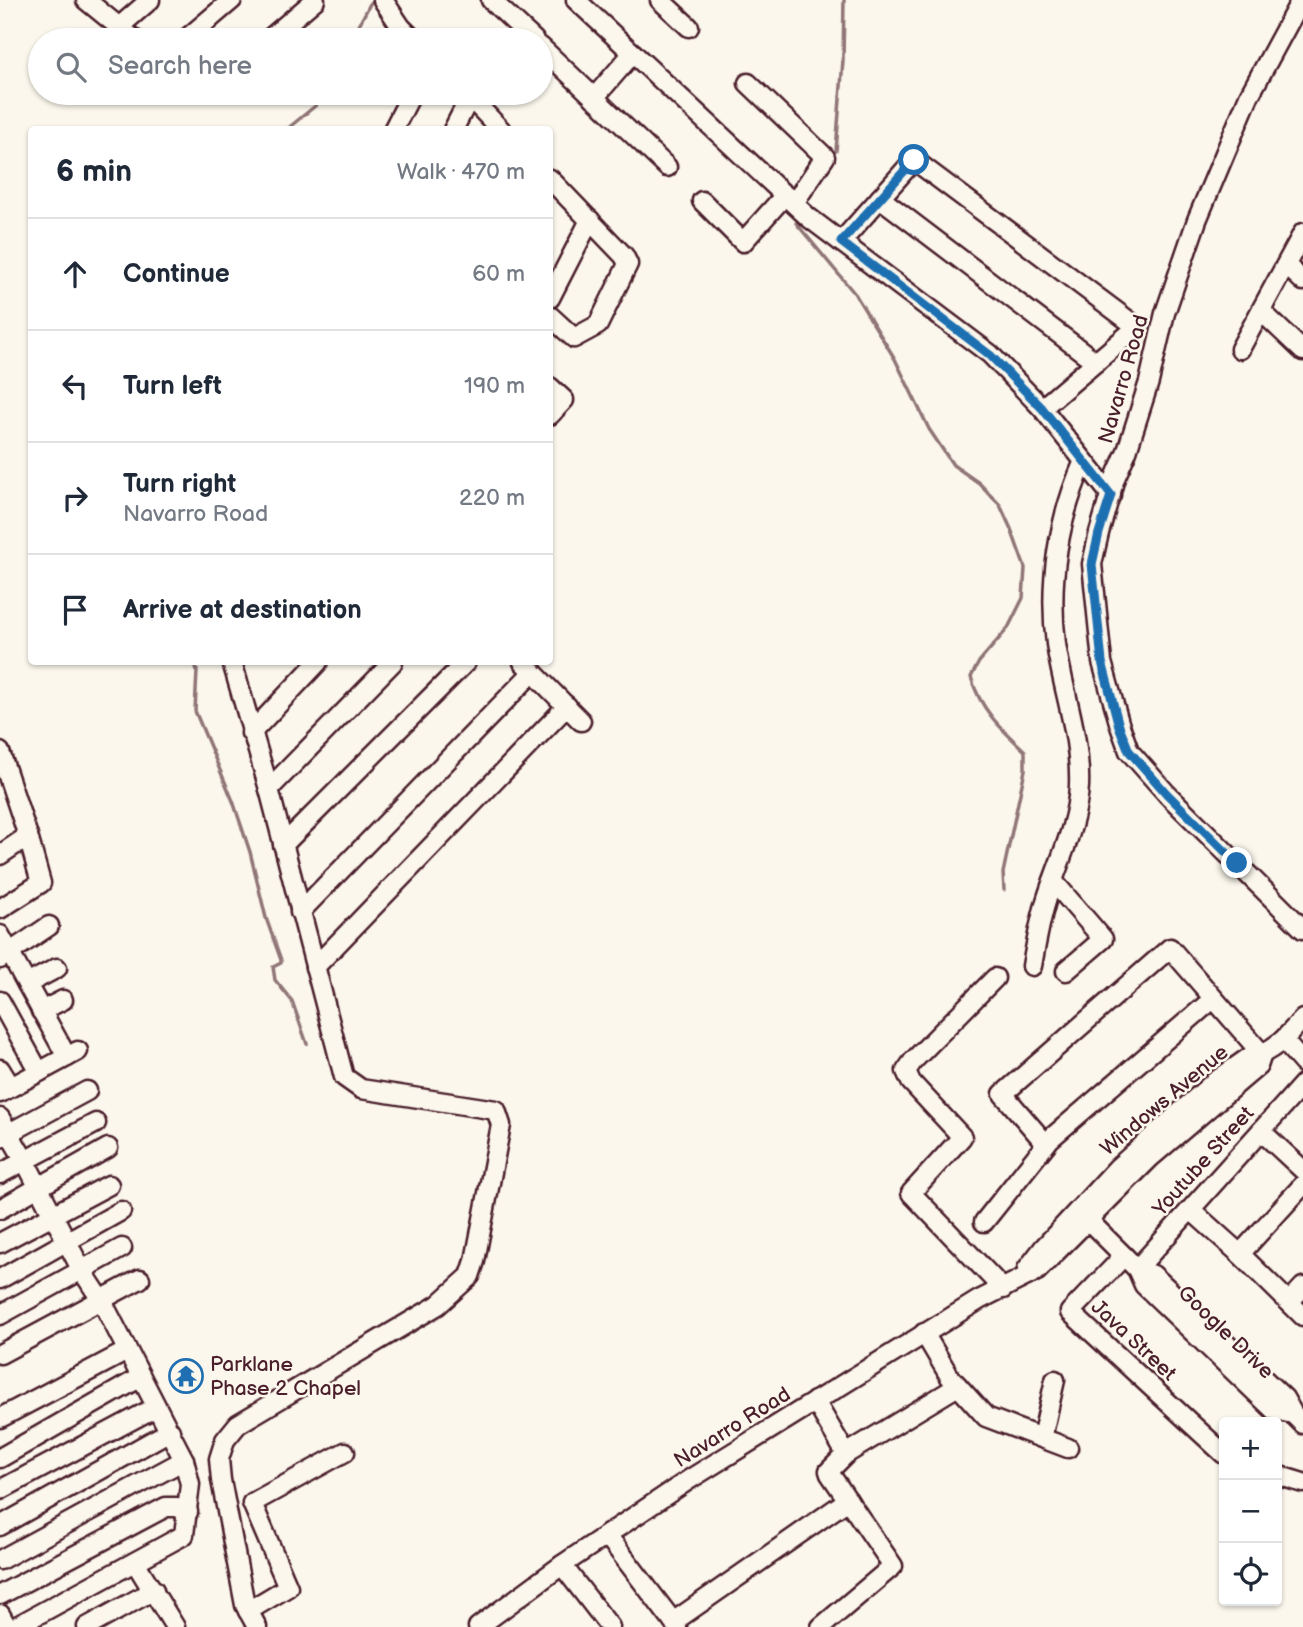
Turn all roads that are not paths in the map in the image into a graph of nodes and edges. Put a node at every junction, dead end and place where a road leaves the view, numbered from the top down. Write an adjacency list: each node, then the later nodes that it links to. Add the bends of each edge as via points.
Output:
1 (86, 0): 10 (street)
2 (150, 0): 10 (street)
3 (232, 0): 12 (street)
4 (315, 0): 13 (street)
5 (383, 0): 14 (street)
6 (491, 0): 15 (street)
7 (660, 0): 11 (street)
8 (1301, 0): 46 (street, Navarro Road, via 1249,96 1197,220)
9 (584, 3): 16 (street)
10 (119, 27)
11 (689, 27)
12 (199, 28)
13 (282, 28)
14 (402, 28)
15 (521, 28)
16 (633, 53): 19 (street); 29 (street)
17 (553, 58): 19 (street)
18 (748, 83): 29 (street, via 825,157)
19 (594, 97): 26 (street)
20 (406, 105): 23 (street)
21 (464, 105): 24 (street)
22 (477, 105): 25 (street)
23 (395, 126)
24 (455, 126)
25 (497, 126)
26 (667, 167)
27 (553, 182): 31 (street)
28 (880, 198): 33 (street); 41 (street); 41 (street, via 914,160 1137,327)
29 (789, 199): 30 (street, via 743,242); 33 (street)
30 (702, 201)
31 (590, 220): 36 (street); 38 (street, via 628,264 597,325 574,338)
32 (1303, 233): 34 (street)
33 (841, 242): 43 (street, via 964,333)
34 (1286, 265): 35 (street); 37 (street)
35 (1303, 281)
36 (553, 292)
37 (1261, 311): 39 (street); 40 (street)
38 (553, 319)
39 (1240, 349)
40 (1303, 351)
41 (1096, 362): 43 (street)
42 (553, 390): 44 (street, via 564,400)
43 (1042, 408): 45 (street)
44 (553, 412)
45 (1084, 461): 46 (street); 61 (street, via 1057,540 1054,572 1056,644 1080,781 1078,811)
46 (1111, 495): 65 (street, Navarro Road, via 1092,564 1094,600 1102,662 1129,751)
47 (233, 665): 54 (street)
48 (312, 665): 54 (street)
49 (390, 665): 56 (street)
50 (463, 665): 59 (street)
51 (528, 667): 52 (street); 63 (street)
52 (567, 706): 53 (street); 69 (street)
53 (582, 721)
54 (251, 733): 56 (street)
55 (0, 752): 57 (street)
56 (269, 789): 59 (street)
57 (7, 797): 58 (street)
58 (28, 836): 60 (street); 62 (street, via 41,883)
59 (283, 845): 63 (street)
60 (0, 855)
61 (1053, 881): 68 (street); 71 (street, via 1103,939)
62 (0, 909)
63 (300, 912): 69 (street)
64 (49, 926): 67 (street)
65 (1303, 929)
66 (0, 936): 67 (street)
67 (5, 955): 73 (street)
68 (1031, 966)
69 (315, 967): 150 (street, via 344,1077 361,1089 496,1110 500,1125 470,1276 438,1305 238,1424 225,1440 219,1459 221,1480)
70 (57, 968): 73 (street)
71 (1066, 971)
72 (995, 978): 115 (street, via 906,1072 962,1137 911,1193)
73 (27, 984): 77 (street)
74 (1213, 999): 80 (street); 90 (street); 90 (street, via 1170,948 1059,1044 1003,1094)
75 (63, 1000): 77 (street)
76 (0, 1001): 83 (street)
77 (41, 1011): 83 (street, via 73,1054)
78 (1303, 1019): 79 (street)
79 (1283, 1040): 80 (street); 81 (street)
80 (1262, 1054): 102 (street, Windows Avenue, via 1258,1066)
81 (1303, 1063)
82 (0, 1069): 85 (street)
83 (39, 1072): 85 (street)
84 (1303, 1084): 89 (street, Youtube Street)
85 (5, 1090)
86 (88, 1091): 88 (street)
87 (96, 1123): 92 (street)
88 (3, 1130): 92 (street)
89 (1261, 1131): 93 (street); 99 (street, Youtube Street)
90 (1046, 1144): 103 (street)
91 (108, 1148): 97 (street)
92 (25, 1161): 94 (street); 97 (street)
93 (1303, 1170)
94 (0, 1174)
95 (109, 1185): 101 (street)
96 (1303, 1185): 107 (street)
97 (39, 1188): 98 (street); 101 (street)
98 (0, 1209)
99 (1191, 1210): 107 (street); 110 (street, Youtube Street)
100 (121, 1211): 104 (street)
101 (52, 1214): 104 (street); 105 (street)
102 (1083, 1214): 108 (street, Google Drive); 113 (street, Windows Avenue, via 1037,1271)
103 (984, 1222)
104 (68, 1242): 109 (street); 111 (street)
105 (0, 1243)
106 (122, 1248): 109 (street)
107 (1240, 1254): 117 (street)
108 (1124, 1256): 110 (street, Google Drive); 133 (street, Java Street, via 1070,1312)
109 (81, 1269): 116 (street); 118 (street)
110 (1137, 1269): 129 (street, Google Drive, via 1153,1275 1284,1398)
111 (0, 1279)
112 (140, 1279): 116 (street)
113 (1020, 1281): 115 (street, Navarro Road)
114 (1303, 1287): 117 (street)
115 (1003, 1289): 120 (street, Navarro Road)
116 (102, 1301): 121 (street); 122 (street)
117 (1289, 1302): 119 (street)
118 (0, 1315)
119 (1303, 1316)
120 (924, 1334): 125 (street); 126 (street, Navarro Road)
121 (127, 1351): 123 (street); 128 (street)
122 (0, 1354)
123 (141, 1377): 127 (street); 136 (street)
124 (1055, 1380): 131 (street)
125 (958, 1386): 131 (street, via 986,1417); 135 (street)
126 (815, 1401): 135 (street); 144 (street, Navarro Road)
127 (156, 1407): 130 (street); 140 (street)
128 (0, 1418)
129 (1298, 1419)
130 (170, 1431): 137 (street); 143 (street)
131 (1042, 1438): 132 (street)
132 (1068, 1448)
133 (1219, 1449)
134 (345, 1452): 150 (street, via 252,1503 288,1587)
135 (846, 1454): 141 (street, via 829,1472)
136 (0, 1458)
137 (184, 1460): 142 (street, via 190,1484); 145 (street)
138 (1282, 1477): 139 (street)
139 (1303, 1483)
140 (0, 1490)
141 (848, 1500): 153 (street); 160 (street, via 892,1566)
142 (188, 1512): 146 (street, via 184,1535); 149 (street, via 166,1507)
143 (0, 1526)
144 (607, 1535): 147 (street, Navarro Road); 153 (street)
145 (0, 1560)
146 (135, 1562): 148 (street); 155 (street)
147 (562, 1565): 158 (street, Navarro Road); 159 (street)
148 (154, 1590): 152 (street); 156 (street)
149 (0, 1595)
150 (248, 1611): 157 (street)
151 (0, 1614): 154 (street)
152 (168, 1624)
153 (675, 1625)
154 (7, 1627)
155 (15, 1627)
156 (87, 1627)
157 (257, 1627)
158 (478, 1627)
159 (610, 1627)
160 (821, 1627)

